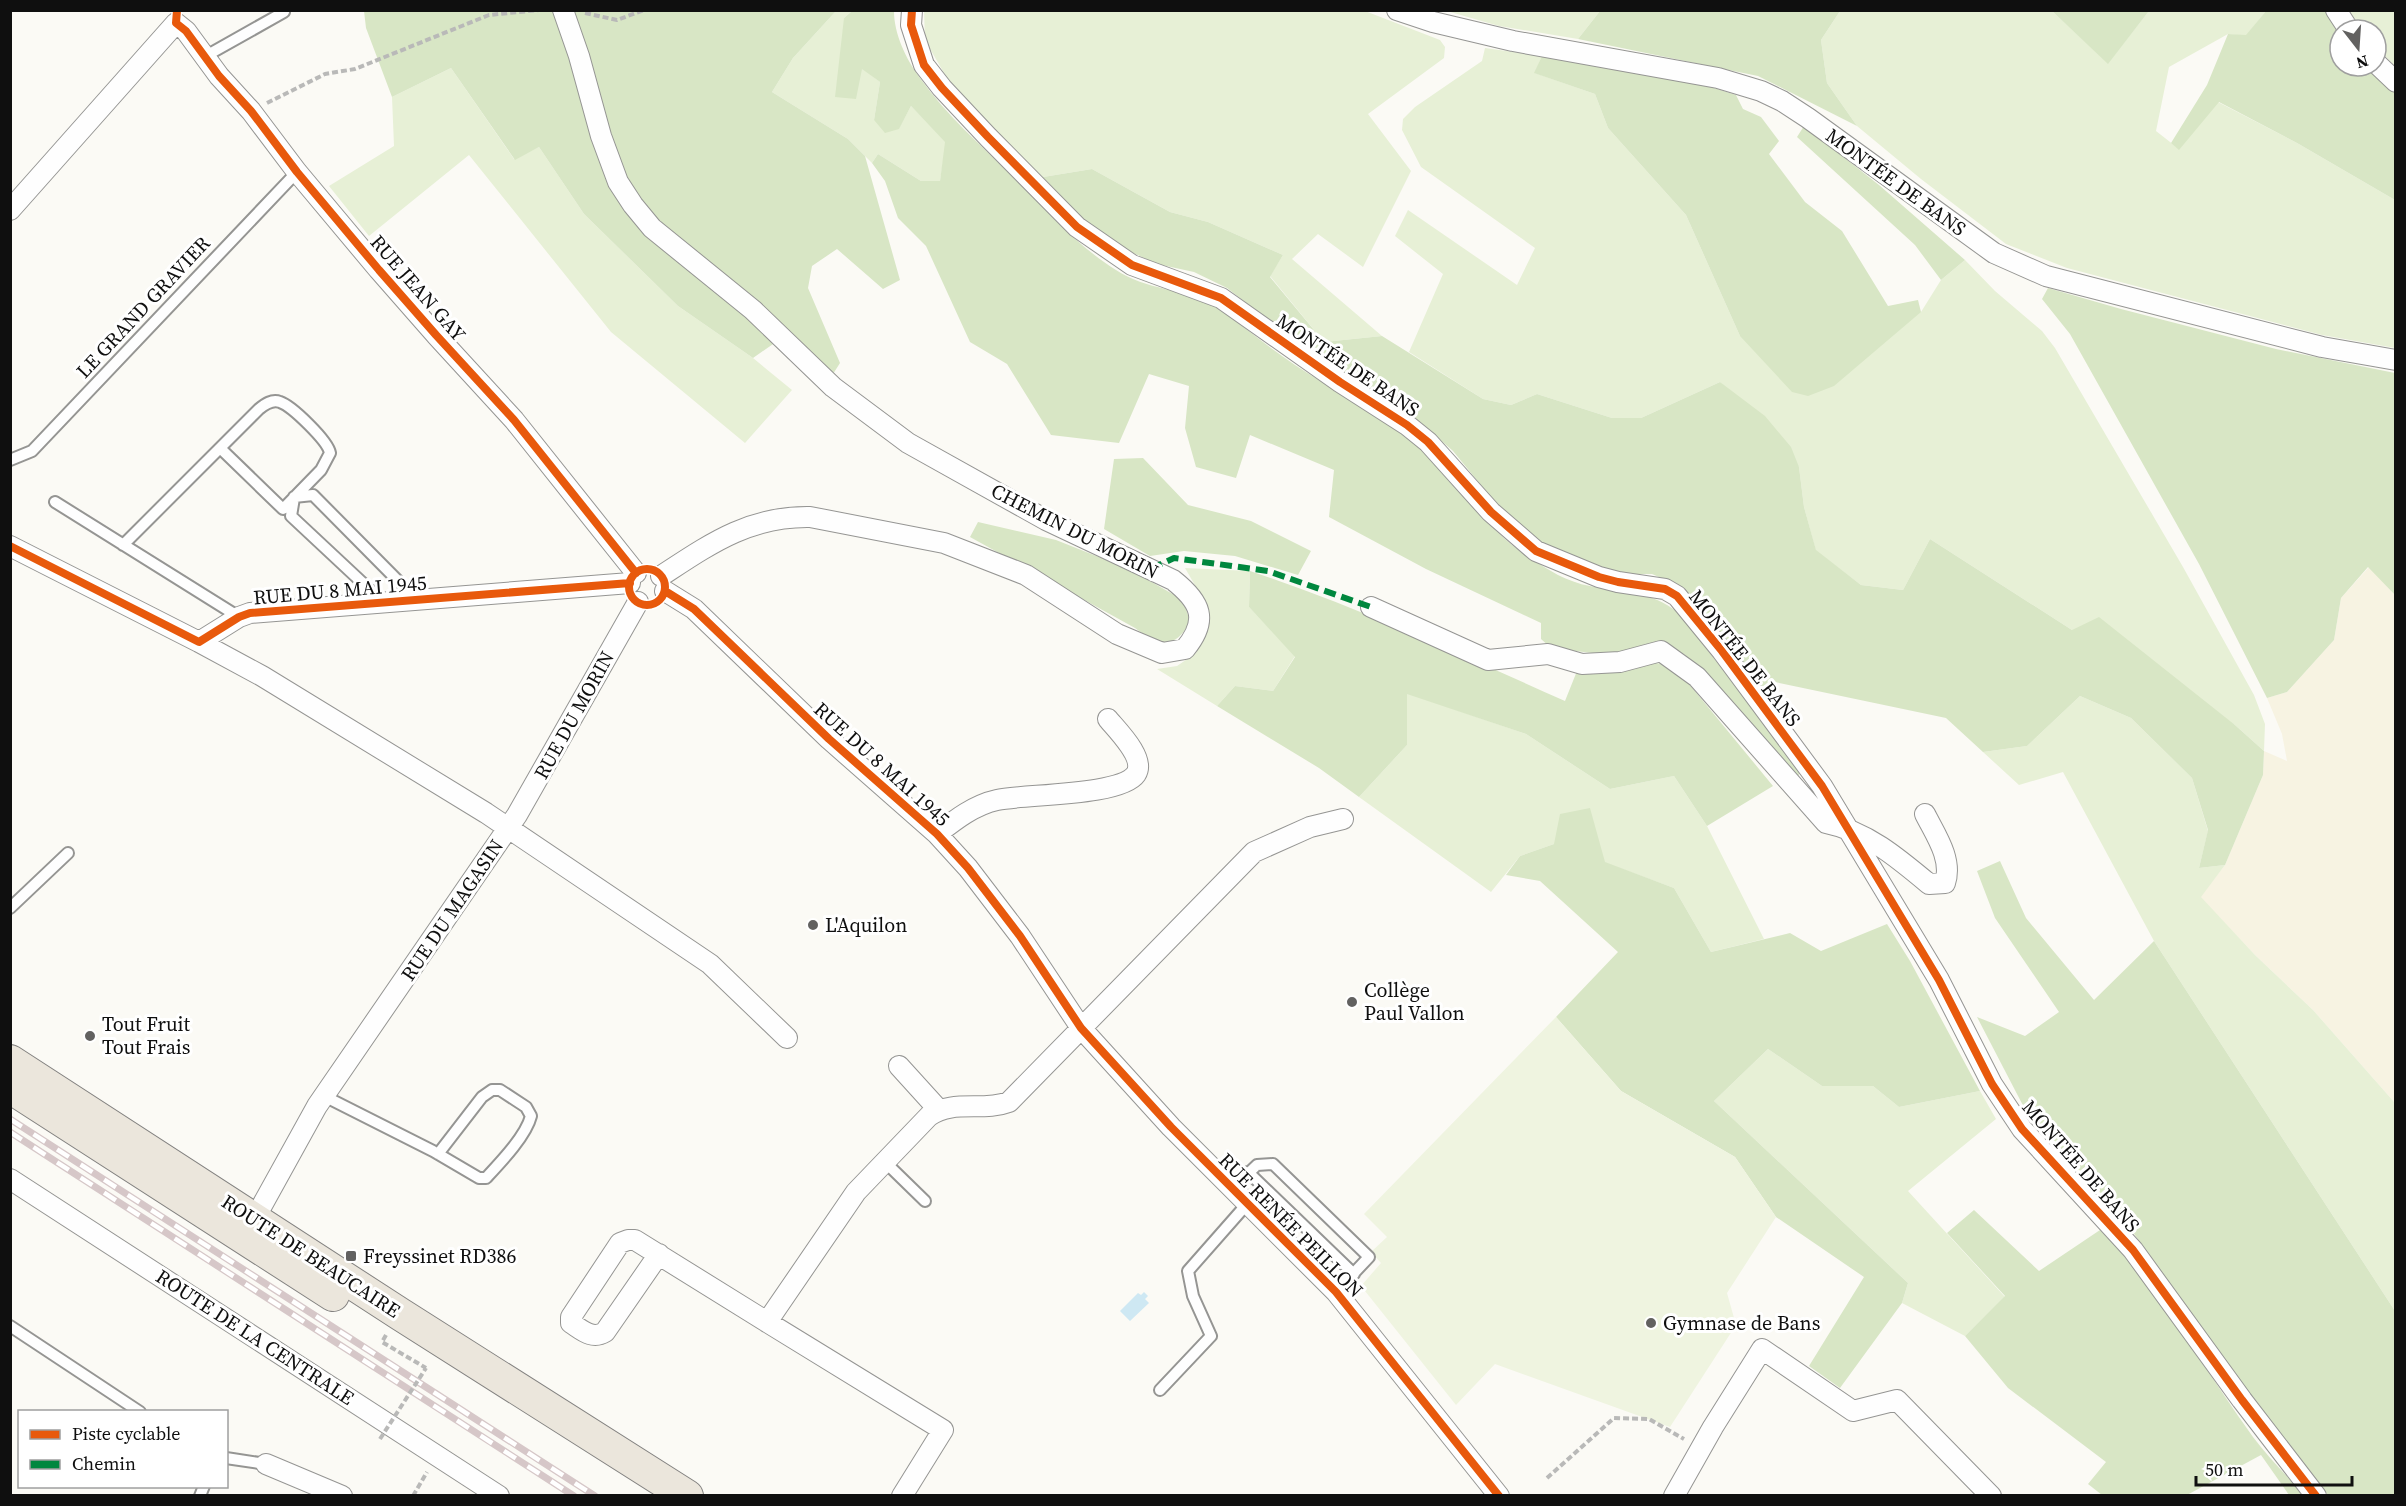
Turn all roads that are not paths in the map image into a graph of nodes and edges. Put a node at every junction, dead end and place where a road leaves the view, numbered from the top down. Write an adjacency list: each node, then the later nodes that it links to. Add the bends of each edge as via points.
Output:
1 (563, 10): 16 (street, CHEMIN DU MORIN, via 600,136 618,182 652,228 753,310 833,387 908,442 1046,520 1173,580 1196,604 1200,622 1185,649 1162,653 1117,634 1026,575 944,543 810,518 754,524 721,537)
2 (912, 10): 27 (street, MONTÉE DE BANS, via 911,25 924,66 1077,227 1131,265 1221,298 1407,425 1428,442 1491,512 1536,551 1599,577 1665,589 1677,596 1781,729 1822,786)
3 (1397, 10): 8 (street, MONTÉE DE BANS, via 1513,41 1740,83 1782,101 1808,118 1994,253 2046,276 2322,347)
4 (284, 12): 5 (lane)
5 (204, 57): 6 (street, RUE JEAN GAY); 7 (street, RUE JEAN GAY, via 176,23)
6 (297, 172): 10 (lane, LE GRAND GRAVIER, via 32,451); 15 (street, RUE JEAN GAY, via 514,420)
7 (10, 210)
8 (2396, 360)
9 (220, 448): 11 (lane, via 283,509); 11 (lane, via 265,404 280,401 325,442 330,453 321,470); 13 (lane)
10 (10, 460)
11 (294, 497): 17 (lane, via 313,495); 18 (lane, via 291,516)
12 (55, 502): 13 (lane)
13 (123, 545): 21 (lane)
14 (10, 546): 22 (street)
15 (633, 578): 16 (street, via 649,569); 17 (street, RUE DU 8 MAI 1945); 19 (street, via 630,591)
16 (663, 583): 19 (street, via 658,602); 28 (street, RUE DU 8 MAI 1945)
17 (416, 600): 18 (street, RUE DU 8 MAI 1945)
18 (383, 602): 21 (street, RUE DU 8 MAI 1945)
19 (638, 603): 26 (street, RUE DU MORIN)
20 (1371, 607): 27 (street, via 1488,660 1548,654 1582,664 1620,662 1661,651 1697,677 1826,823)
21 (240, 616): 22 (street, RUE DU 8 MAI 1945)
22 (199, 642): 26 (street, RUE DU MAGASIN, via 262,676)
23 (1108, 719): 28 (street, via 1137,757 1136,774 1125,782 1104,789 996,800 962,815)
24 (1925, 814): 27 (street, via 1942,848 1945,883 1929,884 1888,850)
25 (1343, 819): 32 (street, via 1310,827 1254,852)
26 (509, 827): 33 (street, via 710,964); 37 (street, RUE DU MAGASIN)
27 (1845, 827): 65 (street, MONTÉE DE BANS, via 1939,980 1992,1084 2022,1129 2133,1250)
28 (937, 834): 31 (street, RUE DU 8 MAI 1945, via 968,868)
29 (68, 854): 30 (lane)
30 (10, 908)
31 (1053, 984): 32 (street, RUE RENÉE PEILLON)
32 (1081, 1028): 38 (street, via 1009,1102 1000,1106); 43 (street, RUE RENÉE PEILLON)
33 (788, 1038)
34 (10, 1060): 46 (main road, ROUTE DE BEAUCAIRE)
35 (899, 1066): 38 (street)
36 (10, 1088): 46 (main road, ROUTE DE BEAUCAIRE)
37 (324, 1096): 39 (lane); 46 (street, RUE DU MAGASIN)
38 (938, 1109): 40 (street)
39 (438, 1154): 39 (lane, via 479,1178 486,1178 531,1116 526,1107 500,1090 492,1090)
40 (885, 1162): 44 (lane); 50 (street, via 856,1192)
41 (1248, 1172): 43 (lane); 48 (lane); 48 (lane, via 1257,1165 1273,1164 1369,1257)
42 (10, 1179): 58 (street, ROUTE DE LA CENTRALE)
43 (1232, 1189): 45 (street, RUE RENÉE PEILLON)
44 (925, 1201)
45 (1247, 1204): 49 (street, RUE RENÉE PEILLON); 52 (lane, via 1188,1271 1193,1296 1211,1336)
46 (249, 1229): 55 (main road, ROUTE DE BEAUCAIRE)
47 (659, 1254): 47 (street, via 605,1332 590,1335 571,1323 571,1317 620,1243 635,1240); 50 (street)
48 (1354, 1274): 49 (lane)
49 (1336, 1292): 62 (street, RUE RENÉE PEILLON)
50 (767, 1322): 61 (street, via 943,1430)
51 (10, 1326): 53 (lane)
52 (1160, 1390)
53 (137, 1410)
54 (228, 1458): 56 (lane)
55 (612, 1459): 59 (main road); 60 (main road)
56 (266, 1464): 57 (street)
57 (342, 1496)
58 (499, 1496)
59 (656, 1496)
60 (687, 1496)
61 (902, 1496)
62 (1499, 1496)
63 (1674, 1496): 64 (street, via 1762,1349 1852,1411 1897,1400)
64 (1991, 1496)
65 (2316, 1496)

